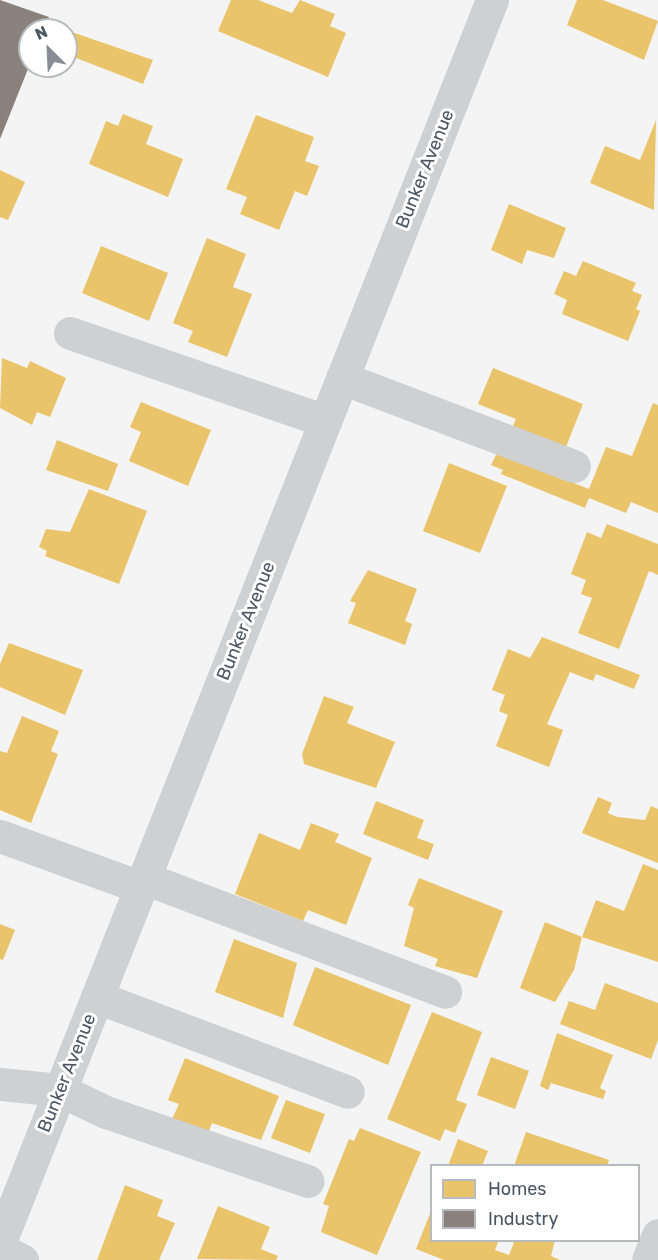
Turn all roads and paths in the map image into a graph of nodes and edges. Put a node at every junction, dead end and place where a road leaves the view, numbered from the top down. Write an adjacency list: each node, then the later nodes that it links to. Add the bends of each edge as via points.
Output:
1 (492, 0): 3 (street, Bunker Avenue)
2 (70, 333): 4 (street)
3 (342, 378): 4 (street, Bunker Avenue); 5 (street)
4 (325, 421): 7 (street, Bunker Avenue)
5 (574, 466)
6 (0, 836): 7 (street)
7 (142, 882): 8 (street); 9 (street, Bunker Avenue)
8 (445, 992)
9 (97, 997): 11 (street, Bunker Avenue); 12 (street)
10 (0, 1084): 11 (street)
11 (60, 1090): 13 (street, via 106,1112); 15 (street, Bunker Avenue)
12 (348, 1092)
13 (307, 1181)
14 (658, 1235): 18 (street)
15 (0, 1242)
16 (0, 1250): 17 (street)
17 (22, 1260)
18 (648, 1260)

